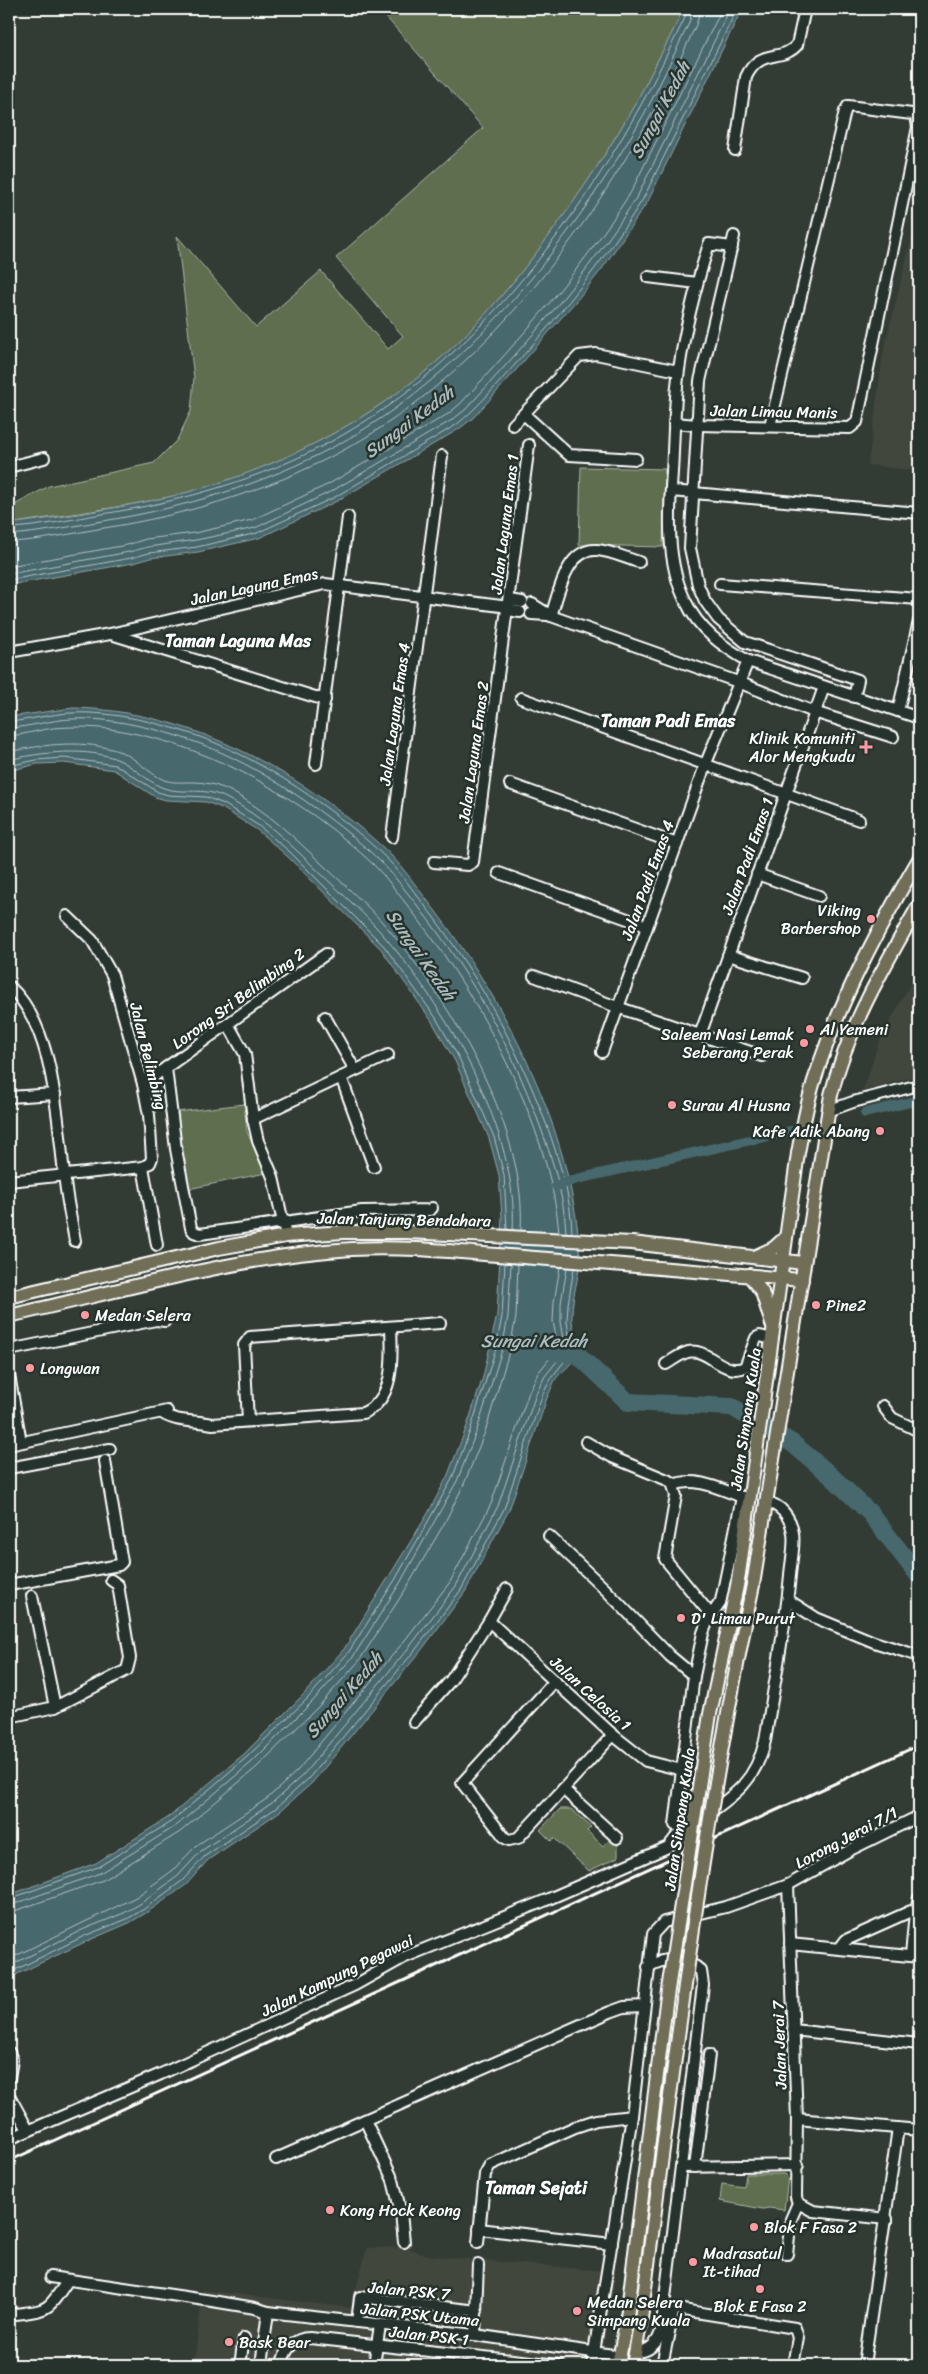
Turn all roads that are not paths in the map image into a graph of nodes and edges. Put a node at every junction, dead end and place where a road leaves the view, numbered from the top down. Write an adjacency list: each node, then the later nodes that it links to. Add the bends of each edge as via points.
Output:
1 (805, 9): 2 (street, via 797,45 758,60 750,69 744,86)
2 (735, 150)
3 (734, 236): 4 (street)
4 (732, 247): 6 (street, via 709,244); 11 (street, via 703,363)
5 (648, 277): 6 (street)
6 (697, 283): 7 (street)
7 (678, 371): 8 (street, via 596,354 579,356); 9 (street)
8 (525, 415): 10 (street); 16 (street, via 569,455)
9 (674, 423): 11 (street, Jalan Limau Manis); 18 (street)
10 (513, 425)
11 (697, 425): 12 (street, Jalan Limau Manis); 19 (street)
12 (770, 426): 12 (street, Jalan Limau Manis, via 845,110 848,106 912,114 916,116 918,127 858,422 850,428)
13 (530, 445): 27 (street, Jalan Laguna Emas 1)
14 (442, 456): 25 (street, Jalan Laguna Emas 4)
15 (44, 458): 17 (street)
16 (636, 459)
17 (9, 466)
18 (671, 490): 19 (street); 32 (street, via 674,570 686,603 705,631)
19 (693, 494): 20 (street); 35 (street, via 690,548 693,564 705,601 718,619 745,642 858,680)
20 (919, 512)
21 (348, 517): 24 (street)
22 (639, 562): 28 (street, via 603,551 583,551 566,573)
23 (720, 584): 26 (street)
24 (339, 586): 25 (street, Jalan Laguna Emas); 30 (street, Jalan Laguna Emas, via 320,585); 37 (street)
25 (425, 596): 27 (street, Jalan Laguna Emas); 47 (street, Jalan Laguna Emas 4)
26 (919, 599)
27 (509, 606): 28 (street, Jalan Laguna Emas); 50 (street, Jalan Laguna Emas 2, via 473,862 468,865)
28 (551, 616): 33 (street, Jalan Laguna Emas)
29 (919, 622): 38 (street)
30 (110, 634): 31 (street, Jalan Laguna Emas); 37 (street)
31 (9, 652)
32 (748, 661): 33 (street, Jalan Padi Emas 4); 34 (street)
33 (738, 682): 39 (street, Jalan Laguna Emas); 42 (street, Jalan Padi Emas 4)
34 (824, 688): 35 (street); 39 (street, Jalan Padi Emas 1)
35 (854, 697): 38 (street)
36 (521, 698): 42 (street)
37 (325, 700): 43 (street)
38 (898, 711): 40 (street)
39 (814, 712): 41 (street, Jalan Laguna Emas); 45 (street, Jalan Padi Emas 1)
40 (919, 718)
41 (893, 737)
42 (706, 763): 45 (street); 48 (street, Jalan Padi Emas 4)
43 (316, 764)
44 (510, 784): 48 (street)
45 (786, 793): 46 (street); 52 (street, Jalan Padi Emas 1)
46 (859, 820)
47 (392, 837)
48 (677, 844): 56 (street, Jalan Padi Emas 4)
49 (919, 859): 85 (main road, Jalan Simpang Kuala, via 850,990 816,1075 798,1153)
50 (434, 862)
51 (499, 874): 56 (street)
52 (757, 874): 53 (street); 58 (street, Jalan Padi Emas 1)
53 (819, 896)
54 (919, 905): 76 (main road, Jalan Simpang Kuala, via 858,1019 839,1068)
55 (67, 916): 72 (street, Jalan Belimbing, via 92,940 112,974)
56 (647, 926): 62 (street, Jalan Padi Emas 4)
57 (326, 954): 64 (street, Lorong Sri Belimbing 2)
58 (728, 954): 60 (street); 65 (street, Jalan Padi Emas 1)
59 (534, 976): 62 (street)
60 (802, 978)
61 (9, 986): 74 (street, via 30,1011 48,1062)
62 (617, 1007): 65 (street); 66 (street, Jalan Padi Emas 4)
63 (325, 1017): 70 (street)
64 (228, 1024): 69 (street, Lorong Sri Belimbing 2); 77 (street, via 245,1054)
65 (700, 1035): 68 (street)
66 (602, 1052)
67 (388, 1054): 70 (street)
68 (762, 1056)
69 (166, 1068): 72 (street, Lorong Sri Belimbing 2); 83 (street, Jalan Belimbing, via 176,1148 194,1232 200,1234)
70 (355, 1070): 71 (street)
71 (341, 1077): 77 (street); 79 (street)
72 (143, 1084): 78 (street, Jalan Belimbing, via 152,1153 150,1163)
73 (919, 1085): 76 (street)
74 (55, 1094): 75 (street); 80 (street)
75 (9, 1097)
76 (828, 1111): 91 (main road, Jalan Simpang Kuala)
77 (253, 1119): 83 (street, via 273,1177)
78 (143, 1167): 80 (street); 87 (street)
79 (374, 1167)
80 (64, 1175): 81 (street); 86 (street)
81 (9, 1181)
82 (432, 1208): 83 (street, via 362,1211)
83 (283, 1220): 84 (street)
84 (286, 1236): 88 (main road, Jalan Tanjung Bendahara, via 344,1232 632,1243); 89 (main road, Jalan Tanjung Bendahara)
85 (786, 1237): 88 (main road, via 774,1248); 90 (main road, Jalan Simpang Kuala)
86 (75, 1241)
87 (157, 1245)
88 (751, 1258): 90 (main road, Jalan Tanjung Bendahara)
89 (160, 1261): 95 (main road); 96 (main road, Jalan Tanjung Bendahara)
90 (782, 1261): 91 (main road, Jalan Tanjung Bendahara); 93 (main road, Jalan Simpang Kuala)
91 (803, 1263): 94 (main road, Jalan Simpang Kuala)
92 (749, 1275): 93 (main road, Jalan Tanjung Bendahara); 95 (main road, Jalan Tanjung Bendahara, via 391,1248 336,1250 282,1257); 101 (main road, via 762,1292)
93 (780, 1278): 94 (main road, Jalan Tanjung Bendahara); 101 (main road, Jalan Simpang Kuala)
94 (802, 1280): 116 (main road, Jalan Simpang Kuala)
95 (164, 1281): 97 (main road, Jalan Tanjung Bendahara)
96 (9, 1297)
97 (9, 1316)
98 (164, 1321): 102 (street)
99 (440, 1323): 100 (street)
100 (391, 1327): 106 (street, via 390,1375 380,1402 372,1409 363,1413); 106 (street, via 250,1337 244,1345)
101 (773, 1334): 103 (street, via 756,1338 745,1367 740,1369 692,1351); 115 (main road, Jalan Simpang Kuala, via 758,1444)
102 (9, 1350)
103 (666, 1364)
104 (9, 1374): 108 (street)
105 (883, 1406): 107 (street, via 892,1418)
106 (248, 1421): 108 (street, via 212,1424 170,1418 166,1412)
107 (919, 1431)
108 (21, 1442): 110 (street)
109 (586, 1442): 114 (street, via 633,1467 663,1477)
110 (9, 1445)
111 (110, 1449): 113 (street)
112 (105, 1461): 119 (street, via 122,1562)
113 (9, 1468)
114 (673, 1485): 115 (street, via 684,1481 698,1482); 123 (street, via 676,1496 665,1559)
115 (747, 1496): 123 (street, via 738,1512 723,1595); 185 (main road, Jalan Simpang Kuala, bridge, via 738,1581 710,1714 666,2003)
116 (765, 1502): 122 (street, via 776,1505 790,1521 793,1534); 184 (main road, Jalan Simpang Kuala, bridge, via 753,1584 726,1717)
117 (549, 1536): 126 (street, via 659,1646)
118 (111, 1580): 128 (street, via 118,1585 129,1667)
119 (9, 1585)
120 (507, 1589): 124 (street)
121 (32, 1596): 128 (street)
122 (788, 1600): 125 (street, via 816,1618); 136 (street, via 760,1761 738,1792)
123 (711, 1614): 126 (street, via 703,1633)
124 (489, 1622): 127 (street, Jalan Celosia 1); 130 (street, via 451,1680)
125 (919, 1656)
126 (694, 1676): 132 (street)
127 (555, 1681): 131 (street, Jalan Celosia 1); 133 (street, via 462,1784 509,1840 518,1838)
128 (55, 1707): 129 (street)
129 (9, 1717)
130 (414, 1722)
131 (613, 1735): 132 (street, Jalan Celosia 1, via 646,1761); 133 (street)
132 (682, 1770): 135 (street)
133 (563, 1790): 138 (street)
134 (919, 1816): 139 (street, Lorong Jerai 7/1)
135 (676, 1825): 136 (street, via 681,1823); 137 (street, via 673,1831)
136 (689, 1828): 137 (street, via 687,1837)
137 (676, 1837): 157 (street, Jalan Kampung Pegawai, via 668,1847 544,1902 405,1957 355,1985 161,2074)
138 (617, 1838)
139 (788, 1885): 142 (street, Jalan Jerai 7); 145 (street, Lorong Jerai 7/1, via 726,1907 660,1924 652,1934)
140 (919, 1898): 141 (street)
141 (915, 1912): 143 (street, via 846,1940); 144 (street)
142 (790, 1944): 143 (street); 147 (street, Jalan Jerai 7)
143 (840, 1948): 144 (street)
144 (915, 1956)
145 (648, 1967): 146 (street, Lorong Jerai 7/1); 162 (street, via 663,1961 683,1960 697,1966 703,1978)
146 (644, 2006): 153 (street, Lorong Jerai 7/1); 155 (street, via 610,2012)
147 (794, 2030): 148 (street); 154 (street, Jalan Jerai 7)
148 (919, 2044)
149 (9, 2052): 151 (street, via 12,2060)
150 (709, 2055): 163 (street)
151 (9, 2078)
152 (9, 2096): 157 (street)
153 (632, 2116): 166 (street, via 596,2120 575,2127 490,2165 485,2174); 169 (street, Lorong Jerai 7/1)
154 (797, 2119): 156 (street); 161 (street, Jalan Jerai 7)
155 (365, 2120): 160 (street); 167 (street, via 393,2180)
156 (898, 2128): 158 (street); 165 (street)
157 (28, 2130): 159 (street, Jalan Kampung Pegawai)
158 (919, 2130)
159 (9, 2139)
160 (276, 2159)
161 (798, 2165): 163 (street); 164 (street, Jalan Jerai 7)
162 (681, 2167): 163 (street); 174 (street)
163 (695, 2167)
164 (798, 2203): 165 (street, via 813,2211); 170 (street, via 791,2219)
165 (887, 2219): 195 (street)
166 (479, 2229): 168 (street); 169 (street)
167 (404, 2242)
168 (478, 2243)
169 (612, 2244): 183 (street, Lorong Jerai 7/1)
170 (787, 2254)
171 (478, 2265): 175 (street)
172 (50, 2277): 173 (street, Jalan PSK Utama)
173 (68, 2280): 176 (street, Jalan PSK Utama); 177 (street, via 46,2309)
174 (669, 2308): 184 (street, via 658,2339 645,2351); 193 (street); 194 (street, via 795,2328 798,2338)
175 (478, 2311): 178 (street, Jalan PSK 7, via 360,2297); 180 (street)
176 (268, 2312): 178 (street, Jalan PSK Utama); 187 (street)
177 (9, 2314)
178 (357, 2322): 179 (street, Jalan PSK Utama)
179 (380, 2325): 180 (street, Jalan PSK Utama); 182 (street)
180 (475, 2335): 183 (street, Jalan PSK Utama)
181 (244, 2338): 186 (street)
182 (377, 2345): 188 (street, Jalan PSK 1, via 304,2338 288,2347); 189 (street); 190 (street, Jalan PSK 1)
183 (594, 2352): 185 (street, Jalan PSK Utama); 191 (street)
184 (636, 2352): 192 (main road, Jalan Simpang Kuala)
185 (619, 2361)
186 (240, 2365)
187 (261, 2365)
188 (282, 2365)
189 (374, 2365)
190 (558, 2365)
191 (592, 2365)
192 (633, 2365)
193 (662, 2365)
194 (793, 2365)
195 (864, 2365)

